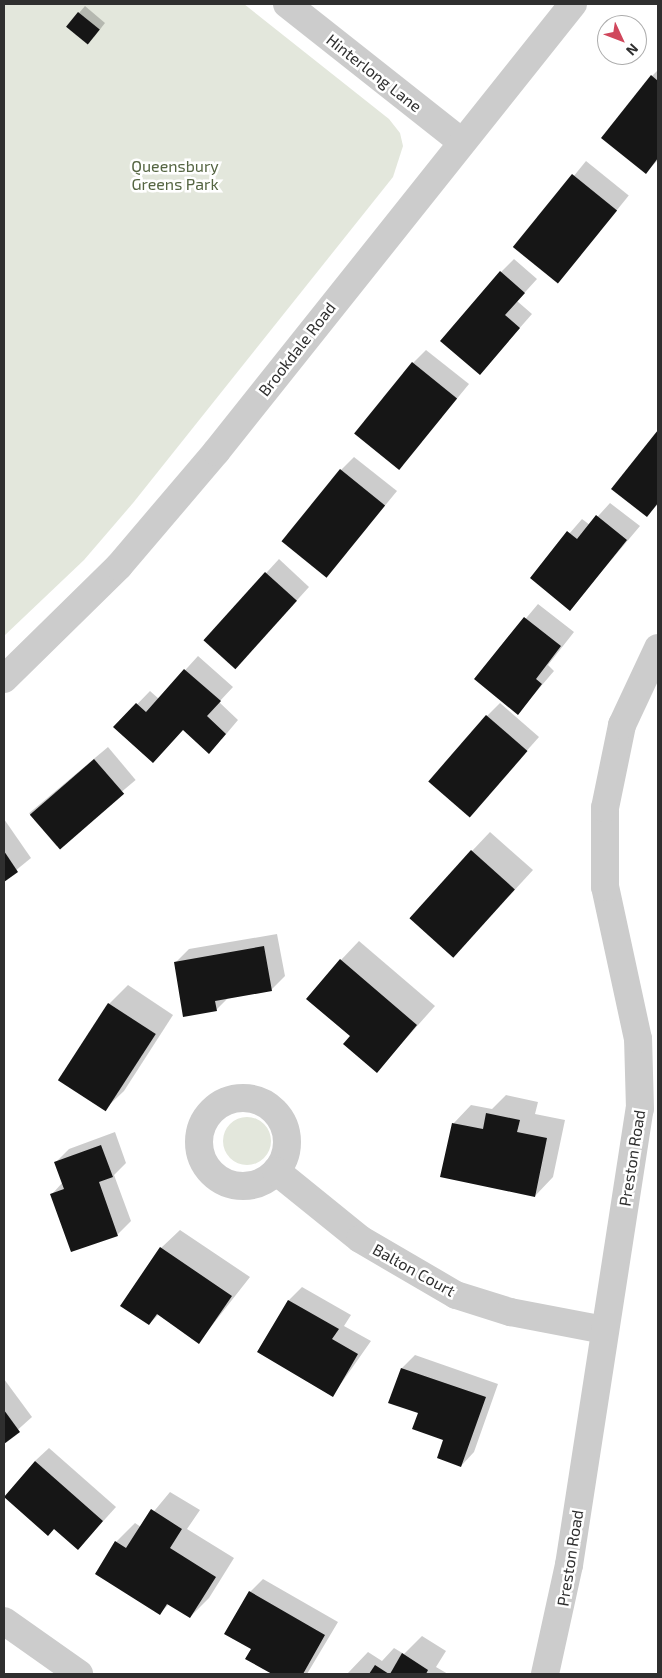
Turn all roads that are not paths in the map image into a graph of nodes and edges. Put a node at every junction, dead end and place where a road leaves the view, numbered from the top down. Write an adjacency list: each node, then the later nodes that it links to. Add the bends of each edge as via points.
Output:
1 (287, 4): 3 (street, Hinterlong Lane)
2 (573, 4): 3 (street, Brookdale Road)
3 (462, 142): 5 (street, Brookdale Road, via 216,452 119,566)
4 (658, 648): 7 (street, Preston Road, via 622,725 606,808 605,887 641,1069 640,1109)
5 (4, 679)
6 (276, 1171): 7 (street, Balton Court, via 360,1239 456,1294 510,1312)
7 (604, 1330): 10 (street, Preston Road, via 566,1582)
8 (4, 1621): 9 (street)
9 (79, 1674)
10 (544, 1674)

